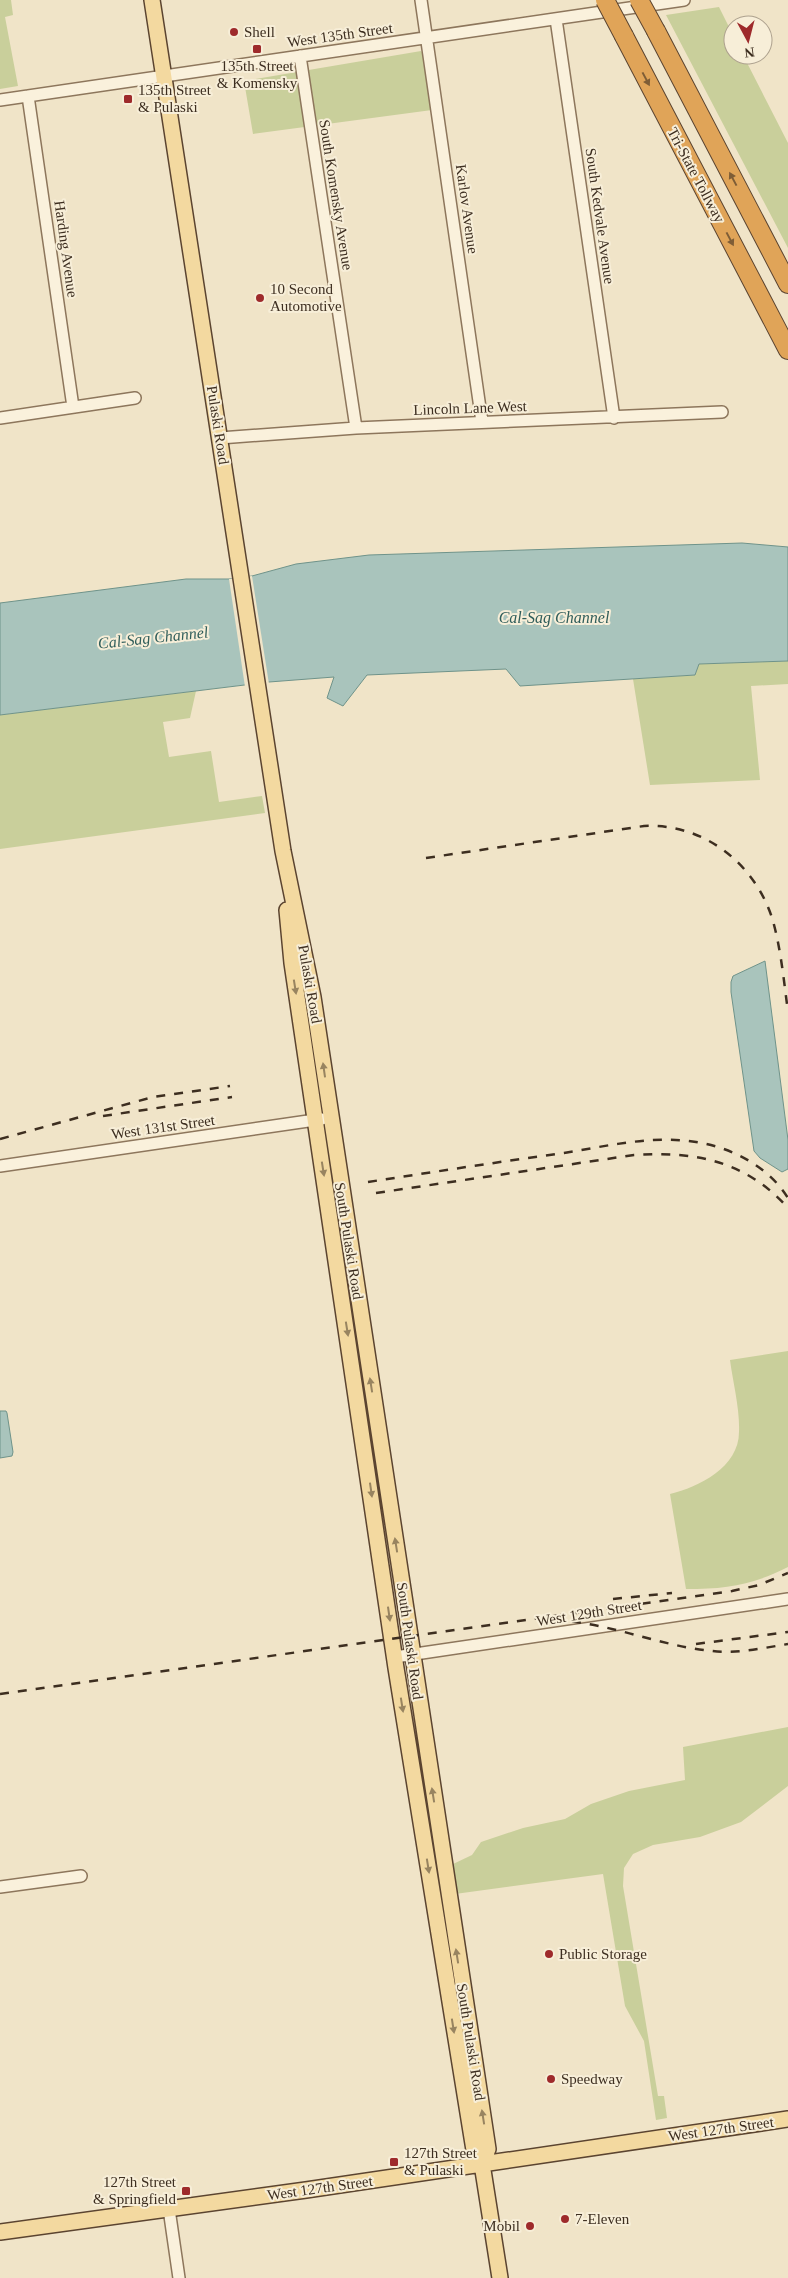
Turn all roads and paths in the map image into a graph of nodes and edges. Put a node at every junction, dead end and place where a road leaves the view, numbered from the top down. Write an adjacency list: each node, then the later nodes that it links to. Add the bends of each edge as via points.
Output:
1 (152, 0): 9 (main road, Pulaski Road)
2 (421, 0): 7 (street, Karlov Avenue)
3 (605, 0): 13 (highway, Tri-State Tollway, one-way to 13, bridge)
4 (640, 0): 12 (highway, Tri-State Tollway, one-way to 4, bridge)
5 (684, 0): 6 (street, West 135th Street)
6 (556, 19): 7 (street, West 135th Street); 18 (street, South Kedvale Avenue)
7 (427, 37): 8 (street, West 135th Street); 19 (street, Karlov Avenue)
8 (300, 56): 9 (street, West 135th Street); 20 (street, South Komensky Avenue)
9 (164, 76): 10 (street, West 135th Street); 21 (main road, Pulaski Road)
10 (28, 96): 11 (street, West 135th Street); 15 (street, Harding Avenue)
11 (0, 100)
12 (788, 284)
13 (788, 350)
14 (135, 398): 15 (street)
15 (73, 407): 17 (street)
16 (722, 412): 18 (street, Lincoln Lane West)
17 (0, 418)
18 (614, 418): 19 (street, Lincoln Lane West)
19 (482, 422): 20 (street, Lincoln Lane West)
20 (356, 428): 21 (street, Lincoln Lane West)
21 (220, 438): 22 (main road, Pulaski Road)
22 (282, 851): 23 (main road, Pulaski Road, one-way to 22, via 307,962); 24 (main road, Pulaski Road, one-way to 24, via 292,963)
23 (331, 1118): 24 (street, West 131st Street); 27 (main road, South Pulaski Road, one-way to 23)
24 (315, 1120): 25 (street, West 131st Street); 28 (main road, South Pulaski Road, one-way to 28)
25 (0, 1166)
26 (788, 1599): 27 (street, West 129th Street)
27 (412, 1654): 28 (street, West 129th Street); 32 (main road, South Pulaski Road, one-way to 27, via 488,2149)
28 (395, 1657): 32 (main road, South Pulaski Road, one-way to 32, via 474,2150)
29 (81, 1876): 30 (street)
30 (0, 1887)
31 (788, 2120): 32 (main road, West 127th Street)
32 (482, 2164): 33 (main road, West 127th Street); 36 (main road, South Pulaski Road)
33 (169, 2209): 34 (main road, West 127th Street); 35 (street)
34 (0, 2232)
35 (179, 2278)
36 (500, 2278)

